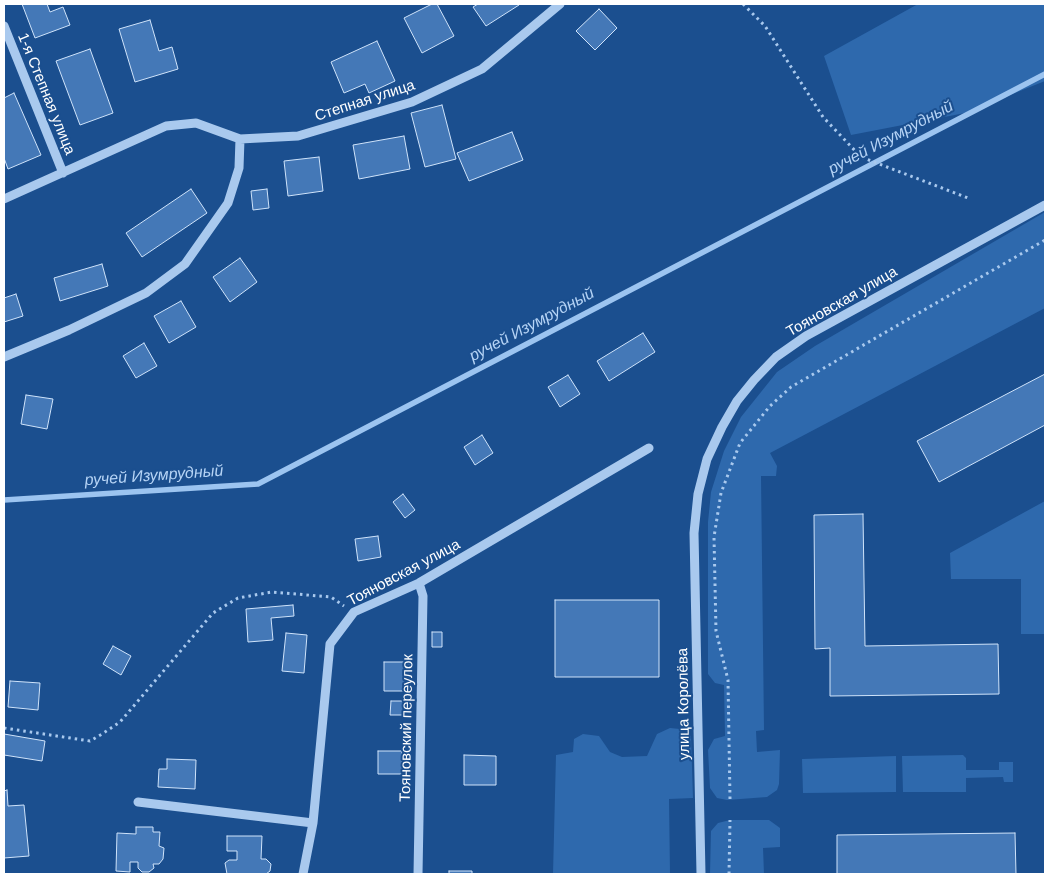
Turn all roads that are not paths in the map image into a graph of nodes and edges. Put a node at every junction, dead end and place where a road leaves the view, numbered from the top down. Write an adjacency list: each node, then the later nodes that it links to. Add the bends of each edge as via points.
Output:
1 (560, 4): 3 (street, Степная улица, via 482,68 412,102 298,136)
2 (4, 26): 4 (street, 1-я Степная улица)
3 (240, 138): 4 (street, Степная улица, via 196,123 166,126); 7 (street, via 238,168 228,203 185,264 146,293 70,330)
4 (63, 173): 5 (street, Степная улица)
5 (4, 199)
6 (1045, 205): 9 (street, Тояновская улица, via 806,336 776,357 737,401 707,459 698,494)
7 (4, 357)
8 (648, 448): 10 (street, Тояновская улица)
9 (694, 533): 15 (street, улица Королёва)
10 (419, 583): 12 (street, Тояновская улица, via 354,612 330,644); 14 (street, Тояновский переулок, via 423,596)
11 (138, 802): 12 (street)
12 (313, 823): 13 (street, Тояновская улица)
13 (303, 874)
14 (418, 874)
15 (701, 874)

